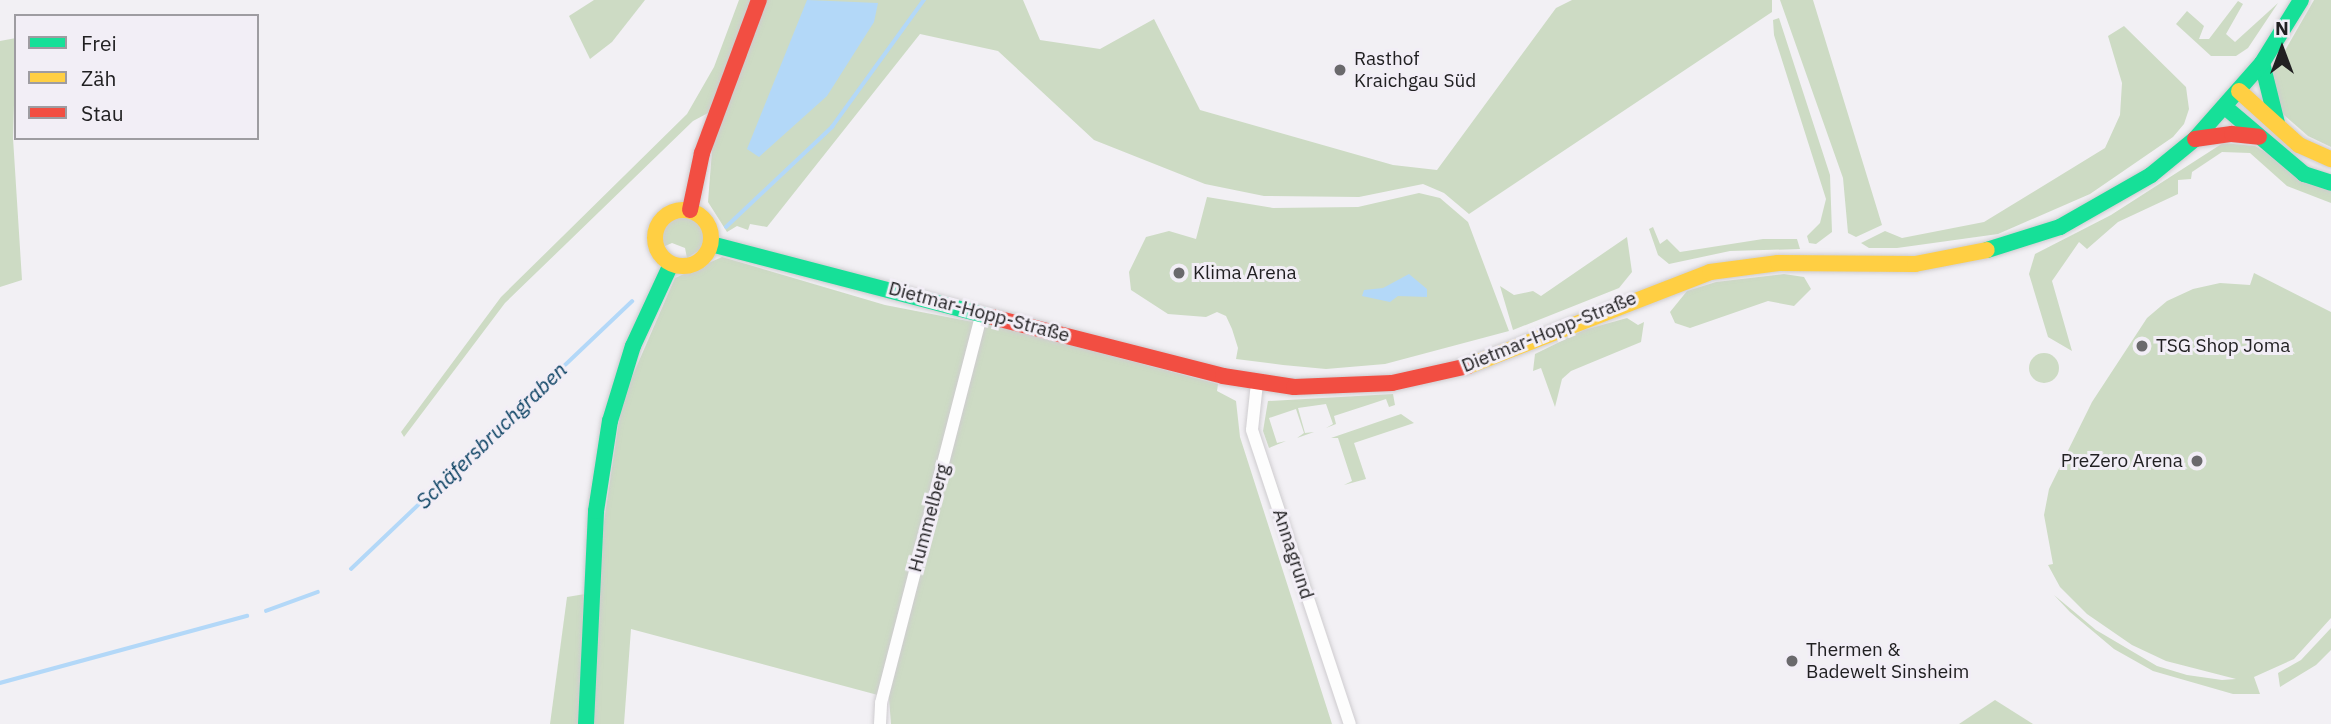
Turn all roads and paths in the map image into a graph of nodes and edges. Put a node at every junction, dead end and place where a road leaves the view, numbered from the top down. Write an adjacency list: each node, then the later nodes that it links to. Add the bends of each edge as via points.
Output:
1 (759, 0): 11 (main road, via 702,153)
2 (2301, 0): 3 (main road, Dietmar-Hopp-Straße)
3 (2262, 62): 4 (main road, Dietmar-Hopp-Straße); 6 (main road)
4 (2239, 91): 5 (main road, Dietmar-Hopp-Straße); 6 (main road)
5 (2225, 107): 7 (main road); 8 (main road, Dietmar-Hopp-Straße)
6 (2279, 128): 9 (main road, via 2299,145)
7 (2259, 137): 8 (main road, via 2232,134); 10 (main road, via 2304,173)
8 (2195, 139): 15 (main road, Dietmar-Hopp-Straße, via 2105,204 2005,247 1915,264 1733,267 1686,279 1519,348 1429,377 1335,388)
9 (2331, 159)
10 (2331, 183)
11 (690, 210): 12 (main road, via 707,223); 13 (main road, via 670,212 656,228 657,249)
12 (711, 244): 13 (main road, via 696,263); 14 (main road, Dietmar-Hopp-Straße)
13 (671, 264): 16 (main road, via 633,346 604,455 596,512)
14 (982, 313): 15 (main road, Dietmar-Hopp-Straße); 17 (street, Hummelberg, via 881,703)
15 (1257, 383): 18 (street, Annagrund, via 1252,430)
16 (586, 724)
17 (880, 724)
18 (1350, 724)

